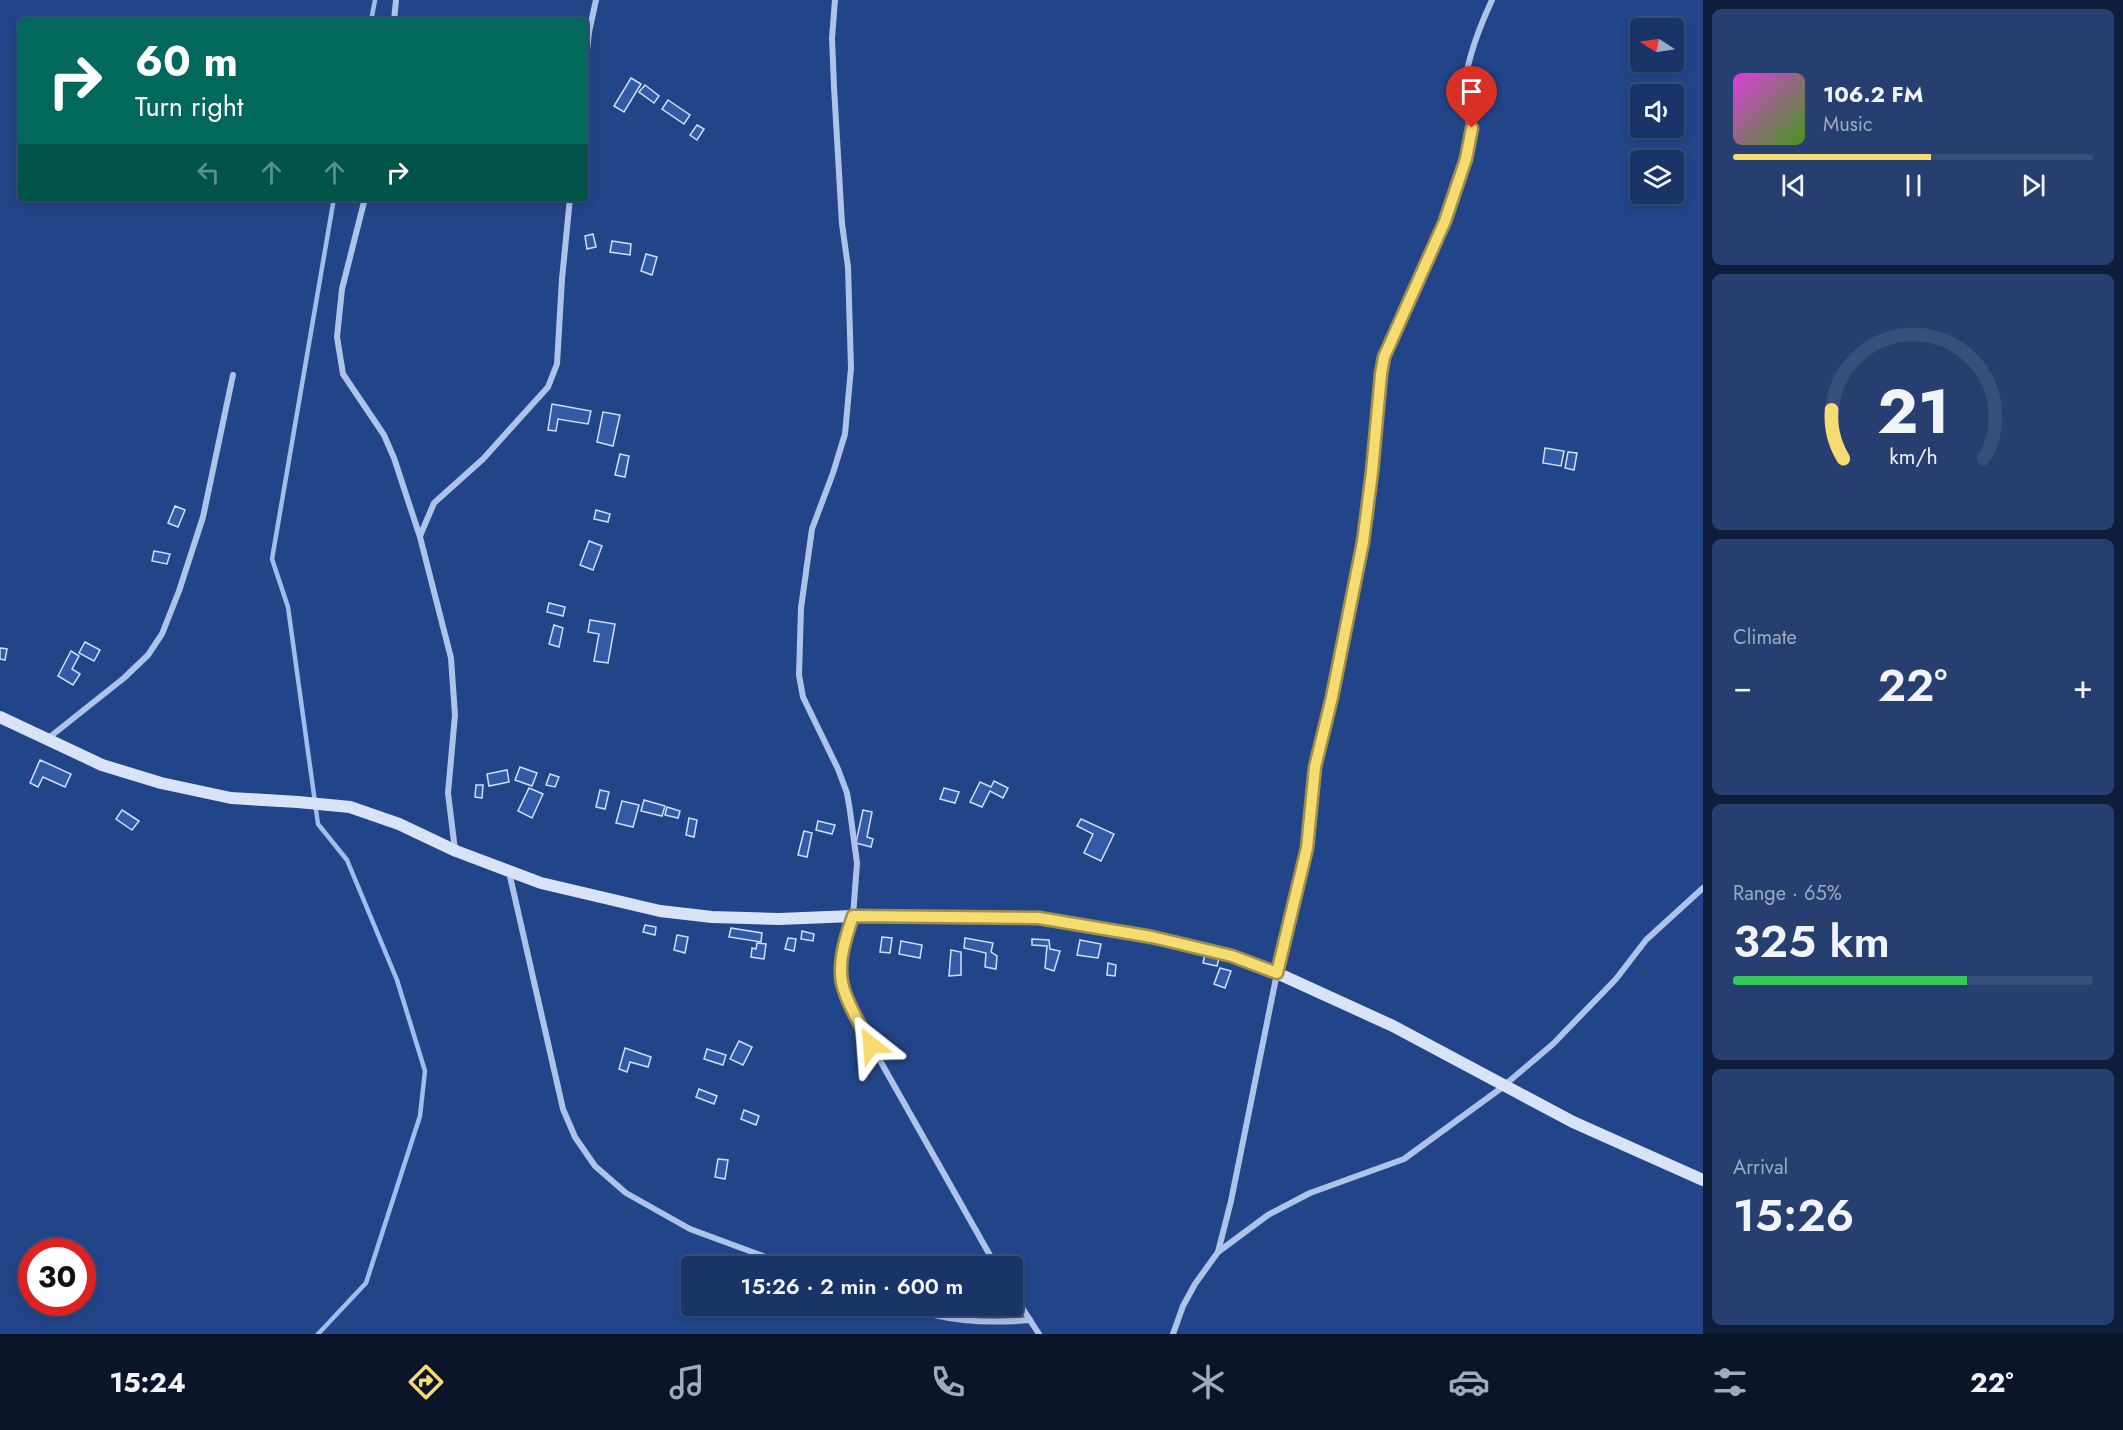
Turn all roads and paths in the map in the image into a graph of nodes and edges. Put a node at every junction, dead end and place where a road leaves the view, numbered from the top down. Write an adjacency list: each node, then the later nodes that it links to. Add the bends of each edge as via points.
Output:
1 (396, 0): 5 (street)
2 (596, 0): 6 (street)
3 (835, 0): 16 (street, via 832,38 851,368 845,434 812,530 801,608 799,675 803,697 847,792 857,863)
4 (1492, 0): 17 (street, via 1466,80 1464,102 1472,128 1466,159 1445,221 1384,357 1363,542 1316,763 1307,848)
5 (394, 18)
6 (588, 50)
7 (364, 201): 10 (street, via 342,289 337,337 341,365 343,374 384,435)
8 (570, 201): 10 (street, via 557,364 548,387 483,459 434,503)
9 (233, 375): 12 (street, via 203,517 162,634 148,655 124,678)
10 (420, 537): 13 (street, via 451,658 455,715 448,793)
11 (0, 717): 12 (street)
12 (46, 740): 13 (street, via 102,765 198,793 362,811)
13 (456, 851): 14 (street)
14 (509, 872): 16 (street, via 541,883 684,915 779,919); 21 (street, via 563,1109 575,1137 595,1166 626,1192 690,1229)
15 (1703, 888): 18 (street, via 1646,940 1616,979 1553,1044)
16 (853, 916): 17 (street, via 1039,918 1221,953); 22 (street, via 841,965 843,989)
17 (1277, 973): 18 (street, via 1393,1026); 20 (street)
18 (1505, 1085): 19 (street, via 1573,1122); 20 (street, via 1404,1159 1310,1193 1268,1215)
19 (1703, 1180)
20 (1218, 1252): 27 (street, via 1195,1284)
21 (763, 1256)
22 (990, 1256)
23 (1023, 1309): 25 (street)
24 (947, 1316): 25 (street, via 993,1323)
25 (1030, 1320): 26 (street)
26 (1039, 1334)
27 (1173, 1334)

